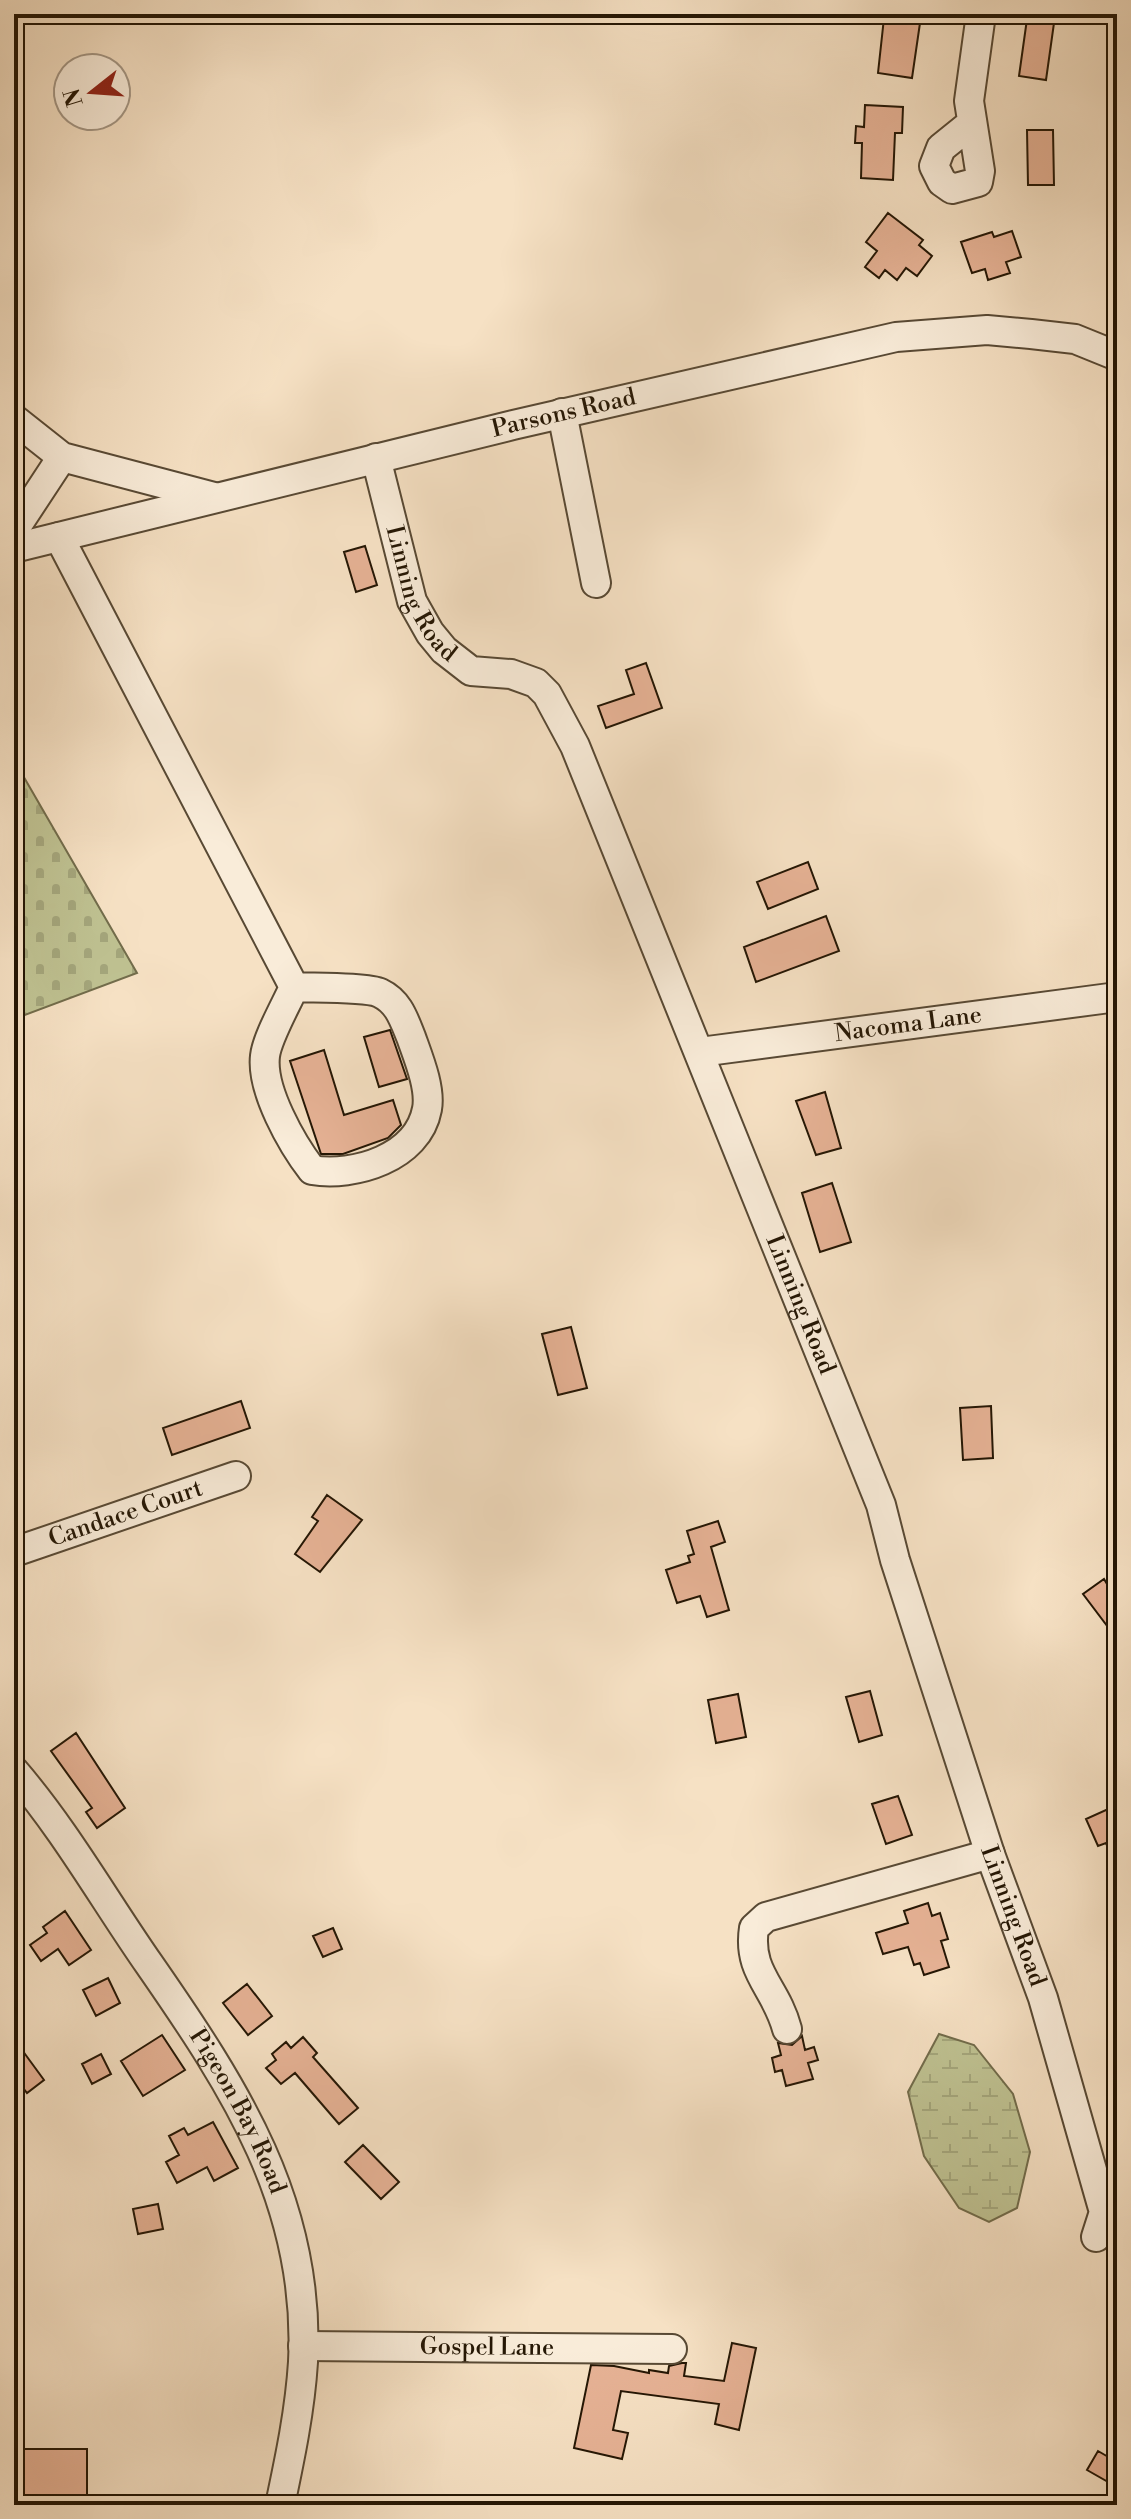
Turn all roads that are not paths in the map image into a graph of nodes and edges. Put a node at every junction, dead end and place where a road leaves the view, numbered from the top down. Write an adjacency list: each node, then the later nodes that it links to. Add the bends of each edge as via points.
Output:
1 (981, 14): 2 (street, via 971,72)
2 (972, 123)
3 (1117, 356): 4 (street, Parsons Road, via 1075,339 987,330 941,332 819,353)
4 (562, 413): 7 (street, Parsons Road); 12 (street)
5 (14, 419): 6 (street)
6 (62, 457): 8 (street); 9 (street)
7 (376, 458): 8 (street, Parsons Road); 15 (street, Linning Road, via 417,614 444,650 471,671 524,678 547,694 575,746)
8 (216, 498): 10 (street, Parsons Road)
9 (14, 530)
10 (59, 537): 11 (street, Parsons Road); 13 (street)
11 (14, 548)
12 (596, 583)
13 (294, 987): 13 (street, via 265,1057 275,1107 296,1149 312,1170 334,1174 377,1163 402,1149 427,1109 422,1066 401,1010 379,992)
14 (1117, 997): 15 (street, Nacoma Lane)
15 (700, 1052): 19 (street, Linning Road, via 881,1505)
16 (236, 1476): 17 (street, Candace Court)
17 (14, 1552)
18 (14, 1771): 22 (street, Pigeon Bay Road, via 173,1995 248,2119 288,2216 301,2285)
19 (990, 1854): 20 (street, via 766,1917 754,1928 750,1951 779,2002); 21 (street, Linning Road, via 1043,1998 1104,2212)
20 (787, 2029)
21 (1096, 2237)
22 (303, 2346): 23 (street, Gospel Lane); 24 (street, Pigeon Bay Road)
23 (672, 2349)
24 (280, 2505)

